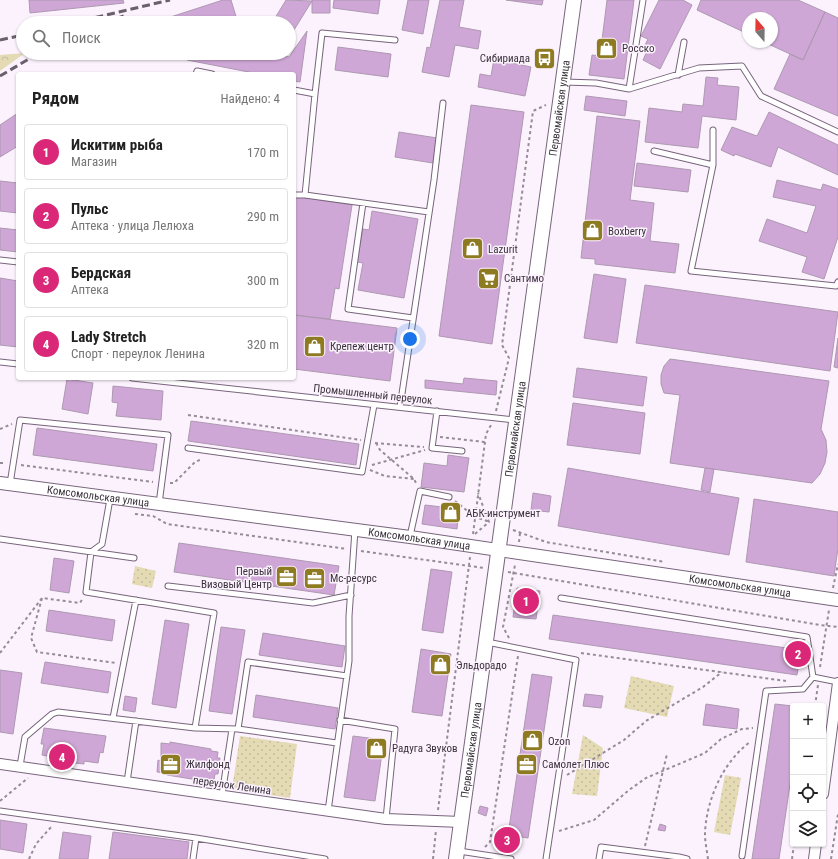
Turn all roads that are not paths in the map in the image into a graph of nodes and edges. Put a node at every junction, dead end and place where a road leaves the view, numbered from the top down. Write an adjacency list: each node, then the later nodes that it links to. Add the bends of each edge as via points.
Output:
1 (574, 0): 6 (main road, Первомайская улица)
2 (643, 0): 7 (lane)
3 (395, 40): 9 (lane, via 322,33)
4 (684, 42): 5 (lane)
5 (678, 74): 7 (lane); 12 (lane, via 699,68 742,66 761,96)
6 (563, 82): 7 (lane, via 596,83); 29 (main road, Первомайская улица)
7 (629, 89)
8 (296, 90): 9 (lane)
9 (315, 94): 16 (lane)
10 (443, 103): 18 (lane)
11 (713, 130): 14 (lane)
12 (838, 132)
13 (654, 151): 14 (lane)
14 (713, 165): 21 (lane, via 691,271 836,286)
15 (296, 195): 16 (lane)
16 (305, 195): 17 (lane)
17 (363, 203): 18 (lane); 22 (lane, via 348,309)
18 (429, 212): 22 (lane)
19 (0, 260): 20 (lane)
20 (16, 262)
21 (838, 282)
22 (414, 318): 27 (lane)
23 (0, 362): 24 (lane)
24 (16, 364)
25 (150, 380): 26 (lane, Промышленный переулок)
26 (374, 405): 27 (lane, Промышленный переулок); 30 (lane, via 362,472)
27 (400, 407): 28 (lane, Промышленный переулок)
28 (437, 411): 29 (lane, Промышленный переулок); 31 (lane, via 432,448)
29 (516, 420): 39 (main road, Первомайская улица)
30 (188, 448)
31 (462, 451)
32 (5, 484): 34 (street, Комсомольская улица); 35 (lane, via 13,464 20,420 168,435)
33 (448, 497): 37 (lane, via 420,491)
34 (110, 499): 35 (street, Комсомольская улица); 40 (lane, via 102,544)
35 (159, 505): 36 (street, Комсомольская улица)
36 (356, 530): 37 (street, Комсомольская улица); 43 (lane)
37 (410, 537): 39 (street, Комсомольская улица)
38 (0, 539): 40 (lane)
39 (497, 550): 44 (street, Комсомольская улица); 47 (main road, Первомайская улица)
40 (91, 552): 41 (lane); 46 (lane, via 86,592)
41 (134, 558)
42 (168, 586): 43 (lane, via 313,603)
43 (351, 595): 48 (lane)
44 (834, 596)
45 (561, 598): 49 (lane, via 807,637)
46 (136, 600): 51 (lane); 54 (lane, via 214,613)
47 (484, 642): 66 (main road, Первомайская улица); 76 (lane, via 576,660)
48 (347, 676): 52 (lane); 56 (lane, via 248,662)
49 (813, 677): 50 (lane); 71 (lane, via 803,689 766,691)
50 (838, 687): 60 (street)
51 (113, 718): 53 (lane); 59 (lane, via 56,712 25,737)
52 (340, 720): 57 (lane); 65 (lane, via 395,729)
53 (136, 721): 54 (lane); 61 (lane)
54 (195, 728): 55 (lane)
55 (232, 729): 56 (lane); 62 (lane)
56 (238, 729): 57 (lane)
57 (337, 743): 64 (lane)
58 (0, 764): 59 (street, переулок Ленина)
59 (20, 766): 61 (street, переулок Ленина)
60 (826, 775)
61 (127, 782): 62 (street, переулок Ленина)
62 (222, 795): 64 (street, переулок Ленина)
63 (0, 811): 67 (lane)
64 (328, 811): 65 (street, переулок Ленина)
65 (386, 819): 66 (street, переулок Ленина)
66 (461, 822): 69 (main road, Первомайская улица)
67 (196, 838): 73 (lane); 74 (lane)
68 (816, 847): 79 (street)
69 (456, 855): 70 (lane)
70 (481, 856): 75 (lane)
71 (742, 856)
72 (679, 858): 77 (lane, via 601,847); 78 (lane)
73 (194, 859)
74 (325, 859)
75 (511, 859)
76 (546, 859)
77 (599, 859)
78 (687, 859)
79 (814, 859)

